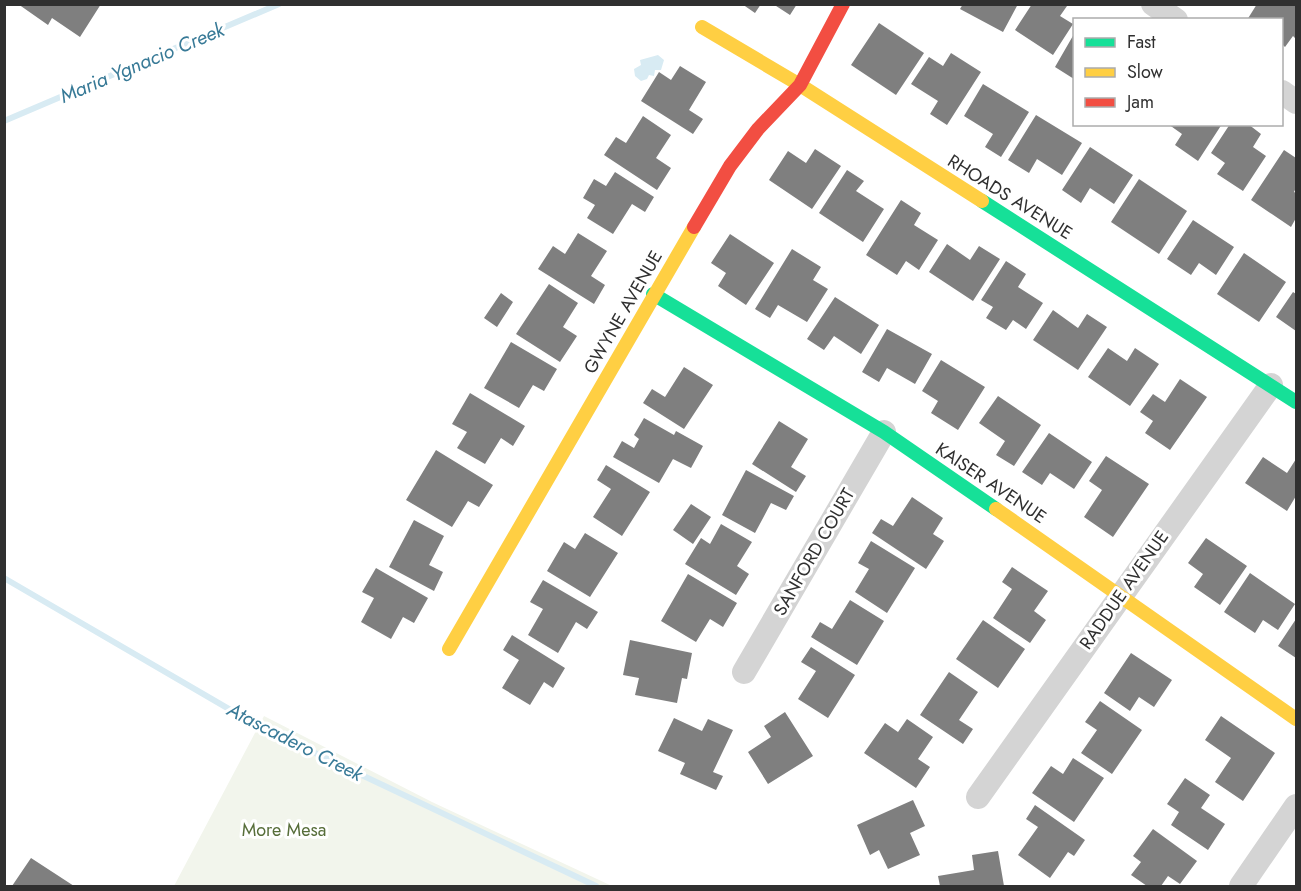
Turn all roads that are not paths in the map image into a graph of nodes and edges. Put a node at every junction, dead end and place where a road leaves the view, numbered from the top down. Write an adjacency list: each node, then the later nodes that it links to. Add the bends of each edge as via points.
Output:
1 (843, 4): 5 (street, GWYNE AVENUE)
2 (1154, 4): 3 (street)
3 (1173, 18)
4 (702, 27): 5 (street, RHOADS AVENUE)
5 (800, 85): 8 (street, GWYNE AVENUE, via 758,129 730,166); 9 (street, RHOADS AVENUE)
6 (1283, 93): 7 (street)
7 (1296, 102)
8 (653, 294): 11 (street, KAISER AVENUE); 13 (street, GWYNE AVENUE)
9 (1271, 385): 10 (street, RHOADS AVENUE); 12 (street, RADDUE AVENUE)
10 (1296, 402)
11 (884, 432): 12 (street, KAISER AVENUE); 14 (street, SANFORD COURT)
12 (1120, 593): 15 (street, KAISER AVENUE); 16 (street, RADDUE AVENUE)
13 (449, 649)
14 (744, 672)
15 (1296, 718)
16 (978, 797)
17 (1296, 806): 18 (street)
18 (1241, 886)

